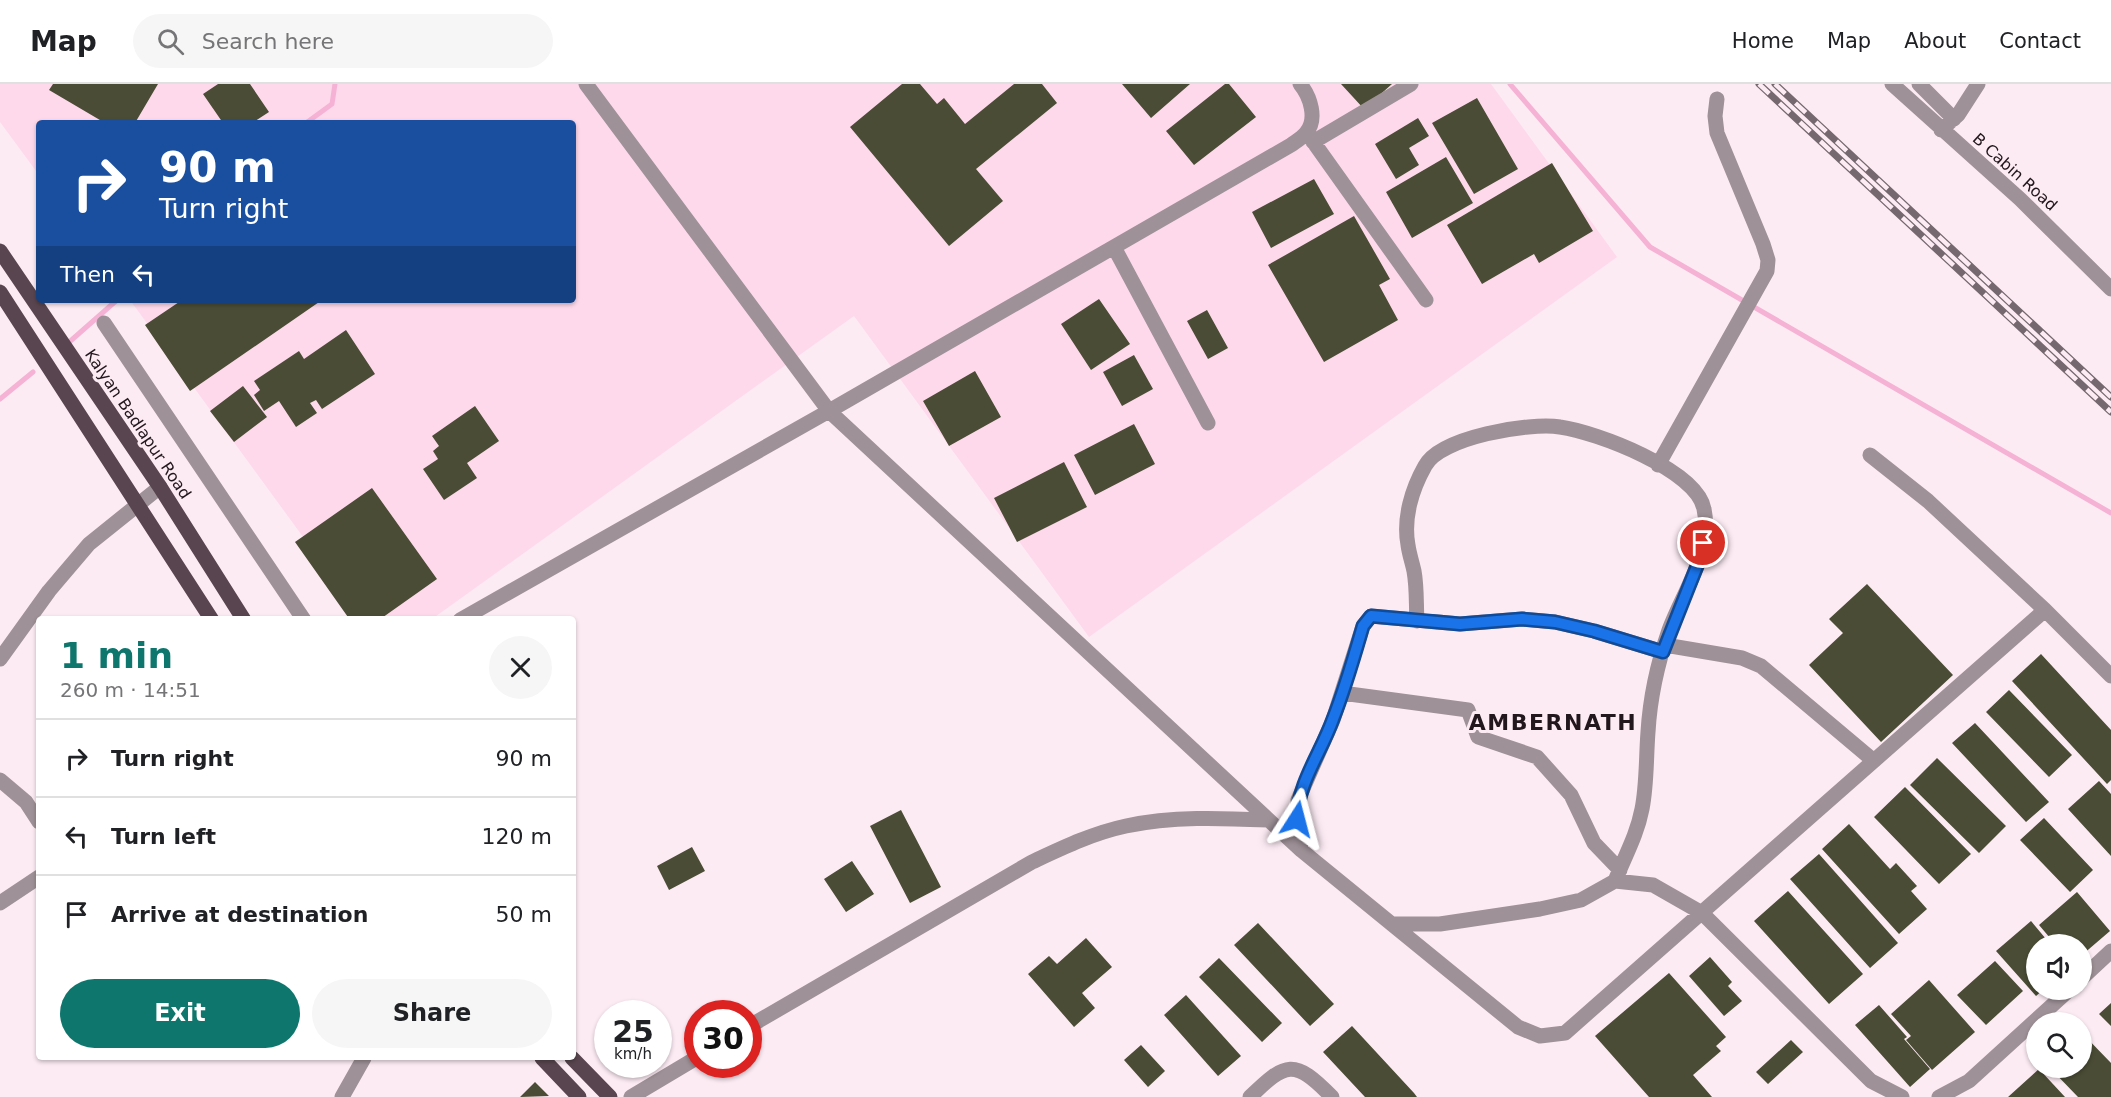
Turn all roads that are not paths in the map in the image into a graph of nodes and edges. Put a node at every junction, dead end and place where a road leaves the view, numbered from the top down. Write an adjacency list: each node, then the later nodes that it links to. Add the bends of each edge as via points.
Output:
1 (586, 84): 19 (street)
2 (1300, 84): 10 (street, via 1311,102)
3 (1411, 84): 10 (street)
4 (1892, 84): 9 (street, B Cabin Road)
5 (1919, 84): 8 (street)
6 (1978, 84): 8 (street)
7 (1717, 99): 22 (street, via 1717,133 1768,260 1767,270)
8 (1954, 119): 9 (street)
9 (1941, 130): 13 (street, B Cabin Road, via 2020,199)
10 (1310, 138): 11 (street, via 1291,145); 15 (street)
11 (1115, 249): 19 (street); 20 (street)
12 (0, 250): 17 (main road, Kalyan Badlapur Road)
13 (2111, 289)
14 (0, 292): 18 (main road)
15 (1426, 300)
16 (104, 323): 28 (street)
17 (74, 362): 18 (main road); 23 (main road, Kalyan Badlapur Road)
18 (56, 375): 24 (main road)
19 (829, 411): 29 (street); 38 (street)
20 (1208, 423)
21 (1870, 455): 25 (street, via 1928,501)
22 (1658, 465): 30 (street, via 1603,437 1559,426 1491,433 1444,448 1426,463 1413,491 1407,521); 31 (street, via 1686,481 1699,495 1705,530 1701,556)
23 (160, 487): 24 (street); 27 (main road, Kalyan Badlapur Road)
24 (138, 503): 26 (main road); 32 (street, via 89,544)
25 (2045, 610): 33 (street); 35 (street)
26 (209, 616)
27 (241, 616)
28 (301, 616)
29 (467, 616)
30 (1417, 621): 31 (street, via 1555,622); 34 (street, via 1378,616 1366,620)
31 (1664, 649): 35 (street, via 1742,658 1761,666); 40 (street, via 1648,729 1643,806 1637,834)
32 (0, 659)
33 (2111, 676)
34 (1342, 693): 39 (street, via 1298,800); 40 (street, via 1468,711 1478,737 1537,757 1548,767 1571,795 1593,843)
35 (1874, 761): 43 (street)
36 (0, 780): 37 (street, via 21,797)
37 (36, 818)
38 (1268, 820): 39 (street); 48 (street, via 1177,819 1126,826 1081,839 1032,862)
39 (1301, 850): 44 (street)
40 (1618, 875): 43 (street, via 1653,885); 44 (street, via 1581,900 1540,909 1440,924)
41 (36, 879): 42 (street)
42 (0, 903)
43 (1702, 913): 44 (street, via 1564,1034 1540,1036 1518,1027); 59 (street, via 1871,1081)
44 (1393, 924)
45 (2111, 951): 46 (street)
46 (2092, 969)
47 (2058, 1000): 60 (street, via 1969,1081)
48 (762, 1019)
49 (363, 1060): 53 (street)
50 (544, 1060): 54 (main road)
51 (574, 1060): 55 (main road)
52 (684, 1065): 56 (street)
53 (342, 1097)
54 (579, 1097)
55 (610, 1097)
56 (631, 1097)
57 (1250, 1097): 58 (street, via 1277,1071 1291,1068 1315,1080)
58 (1332, 1097)
59 (1902, 1097)
60 (1939, 1097)

